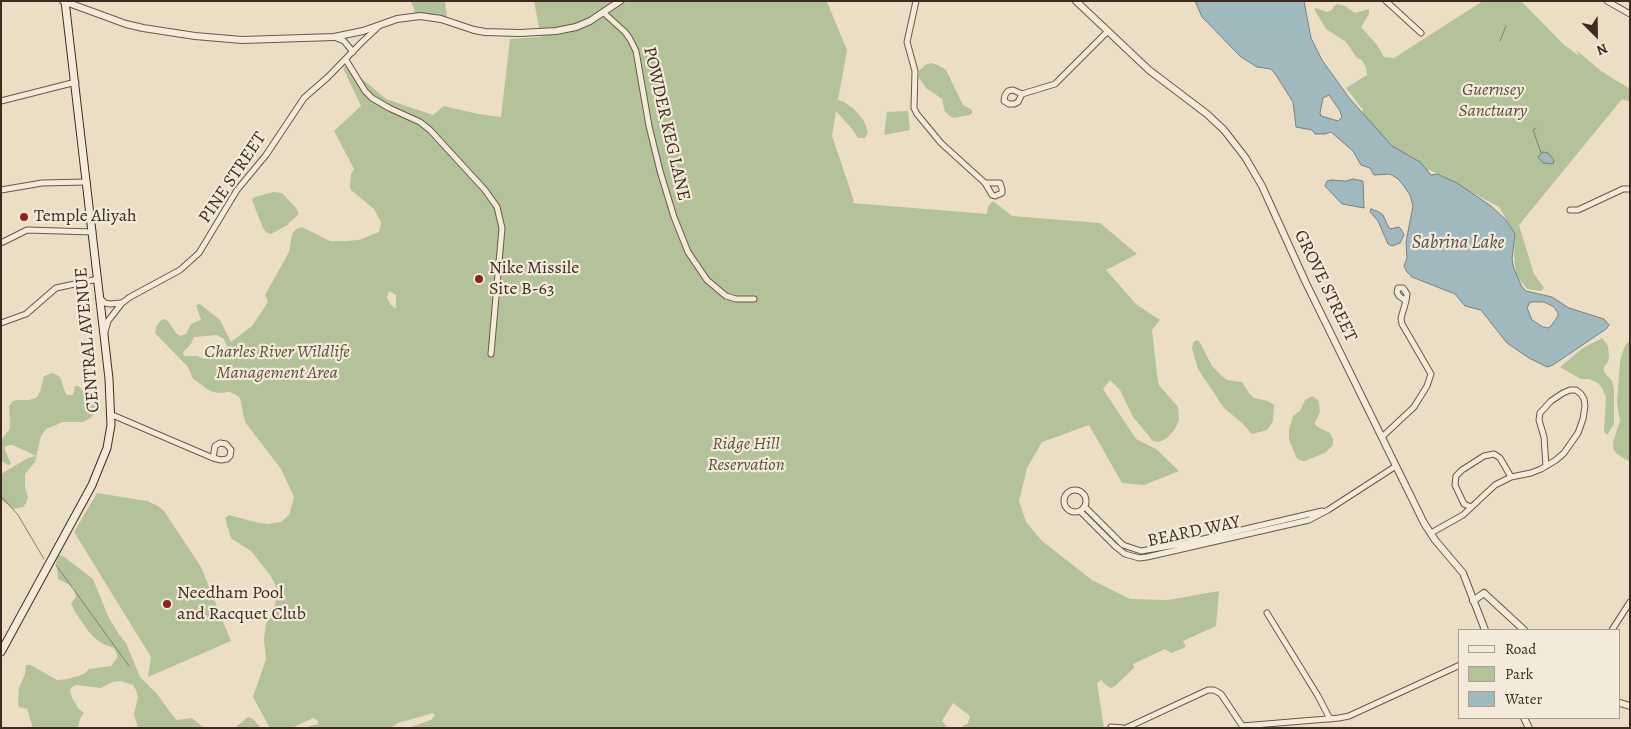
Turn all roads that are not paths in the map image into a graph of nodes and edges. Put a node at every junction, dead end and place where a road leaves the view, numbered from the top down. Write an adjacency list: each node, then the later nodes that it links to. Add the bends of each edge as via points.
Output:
1 (620, 1): 7 (street)
2 (916, 1): 19 (street, via 907,42 915,71 914,108 942,143)
3 (1076, 1): 10 (street, GROVE STREET)
4 (1386, 1): 11 (street)
5 (1608, 1): 8 (street)
6 (65, 2): 12 (street, via 126,24 195,36 242,40); 15 (main road, CENTRAL AVENUE)
7 (604, 14): 9 (street, via 576,27 520,33 485,32 420,16); 27 (street, POWDER KEG LANE, via 625,32 636,51 660,172 688,252 707,280 726,296 736,300)
8 (1630, 14)
9 (381, 25): 12 (street); 13 (street, PINE STREET)
10 (1108, 32): 16 (street, via 1055,84); 34 (street, GROVE STREET, via 1149,70 1222,128 1246,157)
11 (1421, 33)
12 (334, 38): 13 (street, via 344,41)
13 (353, 52): 14 (street, PINE STREET)
14 (346, 60): 29 (street, PINE STREET, via 294,111 237,190 199,252 180,270); 32 (street, via 372,98 430,130 497,206 502,228)
15 (76, 82): 17 (street); 18 (main road, CENTRAL AVENUE)
16 (1022, 94)
17 (1, 101)
18 (87, 182): 21 (street, via 42,183); 23 (main road, CENTRAL AVENUE)
19 (985, 183)
20 (1630, 189): 22 (street, via 1622,189 1578,210)
21 (1, 190)
22 (1570, 210)
23 (93, 232): 24 (street, via 27,230); 25 (main road, CENTRAL AVENUE)
24 (3, 242)
25 (98, 279): 26 (main road, CENTRAL AVENUE); 30 (street, via 56,288 26,314)
26 (100, 298): 29 (street, via 105,303); 31 (main road, CENTRAL AVENUE)
27 (754, 298)
28 (1406, 301): 34 (street, via 1402,324 1431,374 1414,407)
29 (122, 303): 31 (street, PINE STREET, via 108,321)
30 (1, 323)
31 (104, 335): 33 (main road, CENTRAL AVENUE)
32 (491, 354)
33 (110, 414): 35 (street); 50 (main road, CENTRAL AVENUE, via 109,438 92,485)
34 (1382, 437): 36 (street, GROVE STREET)
35 (213, 458)
36 (1396, 466): 41 (street, BEARD WAY, via 1309,520 1139,558 1119,549); 43 (street, GROVE STREET)
37 (1546, 466): 37 (street, via 1564,453 1581,427 1584,402 1582,394 1576,390 1563,392 1540,412); 38 (street)
38 (1511, 477): 39 (street, via 1497,455 1490,454 1476,461 1455,479); 40 (street, via 1495,485)
39 (1464, 504): 40 (street); 42 (street)
40 (1471, 507): 42 (street)
41 (1082, 509): 41 (street, BEARD WAY, via 1086,499 1081,492 1074,490 1066,494 1066,508 1072,512)
42 (1465, 513): 43 (street)
43 (1431, 534): 44 (street, GROVE STREET, via 1463,573)
44 (1473, 601): 47 (street, GROVE STREET); 48 (street, via 1484,593)
45 (1630, 602): 49 (street)
46 (1267, 613): 52 (street)
47 (1485, 629)
48 (1523, 629)
49 (1613, 629)
50 (1, 652)
51 (1458, 666): 52 (street, via 1349,716)
52 (1330, 719): 54 (street)
53 (1111, 727): 55 (street)
54 (1243, 727): 55 (street, via 1221,694 1208,690)
55 (1124, 728)

